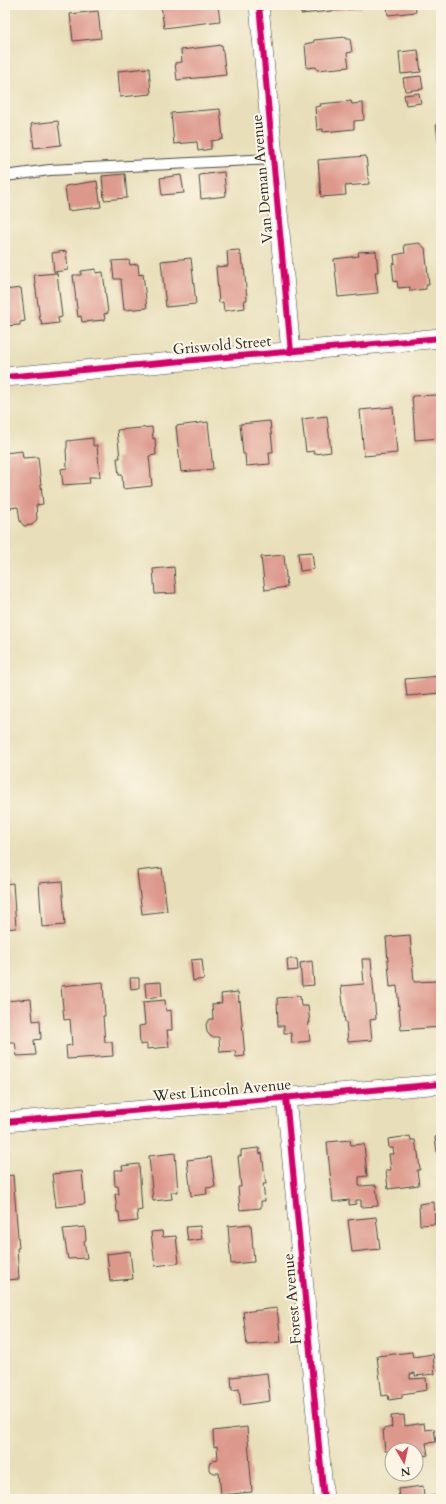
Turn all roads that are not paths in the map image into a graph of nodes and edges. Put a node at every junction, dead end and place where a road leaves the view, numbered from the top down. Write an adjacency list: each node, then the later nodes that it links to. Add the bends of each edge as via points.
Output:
1 (259, 5): 2 (street, Van Deman Avenue)
2 (273, 159): 3 (lane, via 50,170); 5 (street, Van Deman Avenue)
3 (5, 176)
4 (441, 338): 5 (street, Griswold Street)
5 (291, 352): 6 (street, Griswold Street)
6 (5, 377)
7 (441, 1084): 8 (street, West Lincoln Avenue)
8 (286, 1097): 9 (street, West Lincoln Avenue); 10 (street, Forest Avenue)
9 (5, 1122)
10 (324, 1499)

